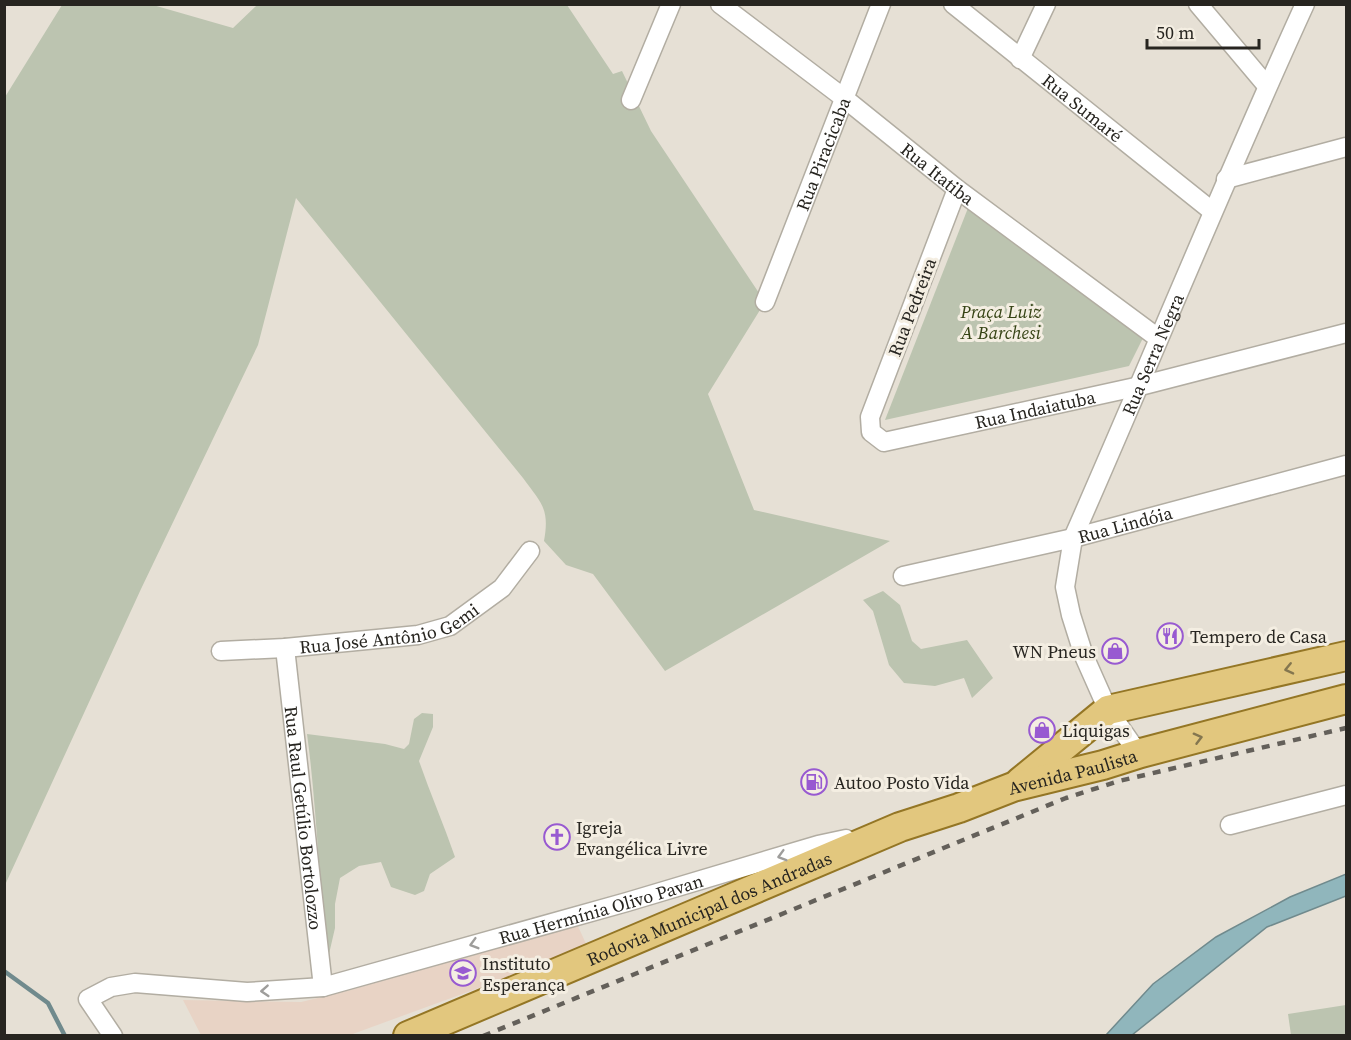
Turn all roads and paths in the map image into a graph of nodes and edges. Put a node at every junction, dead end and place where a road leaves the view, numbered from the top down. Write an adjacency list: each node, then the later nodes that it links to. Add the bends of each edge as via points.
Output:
1 (671, 4): 11 (street)
2 (720, 4): 10 (street, Rua Itatiba)
3 (881, 4): 10 (street, Rua Piracicaba)
4 (952, 4): 8 (street, Rua Sumaré)
5 (1046, 4): 8 (street)
6 (1198, 4): 9 (street)
7 (1305, 4): 9 (street, Rua Serra Negra)
8 (1020, 59): 15 (street, Rua Sumaré)
9 (1267, 86): 13 (street, Rua Serra Negra)
10 (844, 98): 14 (street, Rua Itatiba); 16 (street, Rua Piracicaba)
11 (631, 100)
12 (1347, 147): 13 (street)
13 (1226, 179): 15 (street, Rua Serra Negra)
14 (957, 189): 18 (street, Rua Itatiba); 20 (street, Rua Pedreira)
15 (1212, 211): 18 (street, Rua Serra Negra)
16 (765, 302)
17 (1347, 333): 19 (street, Rua Indaiatuba)
18 (1158, 338): 19 (street, Rua Serra Negra)
19 (1140, 386): 20 (street, Rua Indaiatuba, via 884,442); 22 (street, Rua Serra Negra)
20 (869, 426)
21 (1347, 465): 22 (street, Rua Lindóia)
22 (1073, 538): 24 (street, Rua Lindóia); 29 (street, Rua Serra Negra, via 1065,587 1084,656)
23 (530, 551): 25 (street, Rua José Antônio Gemi, via 502,588 450,626 418,635)
24 (903, 576)
25 (285, 648): 26 (street, Rua José Antônio Gemi); 35 (street, Rua Raul Getúlio Bortolozzo)
26 (221, 651)
27 (1347, 656): 29 (main road, Avenida Paulista, one-way to 29)
28 (1347, 699): 30 (main road, Avenida Paulista, one-way to 28)
29 (1108, 710): 30 (street, Rua Serra Negra); 31 (main road, Avenida Paulista)
30 (1141, 753): 31 (main road, Avenida Paulista)
31 (1013, 787): 34 (main road, Rodovia Municipal dos Andradas)
32 (1347, 795): 33 (street)
33 (1230, 825)
34 (900, 827): 35 (street, Rua Hermínia Olivo Pavan, one-way to 35, via 818,845); 37 (main road, Rodovia Municipal dos Andradas)
35 (323, 987): 36 (street, Rua Hermínia Olivo Pavan, one-way to 36, via 247,992 135,983 111,987 88,999)
36 (113, 1035)
37 (408, 1035)

